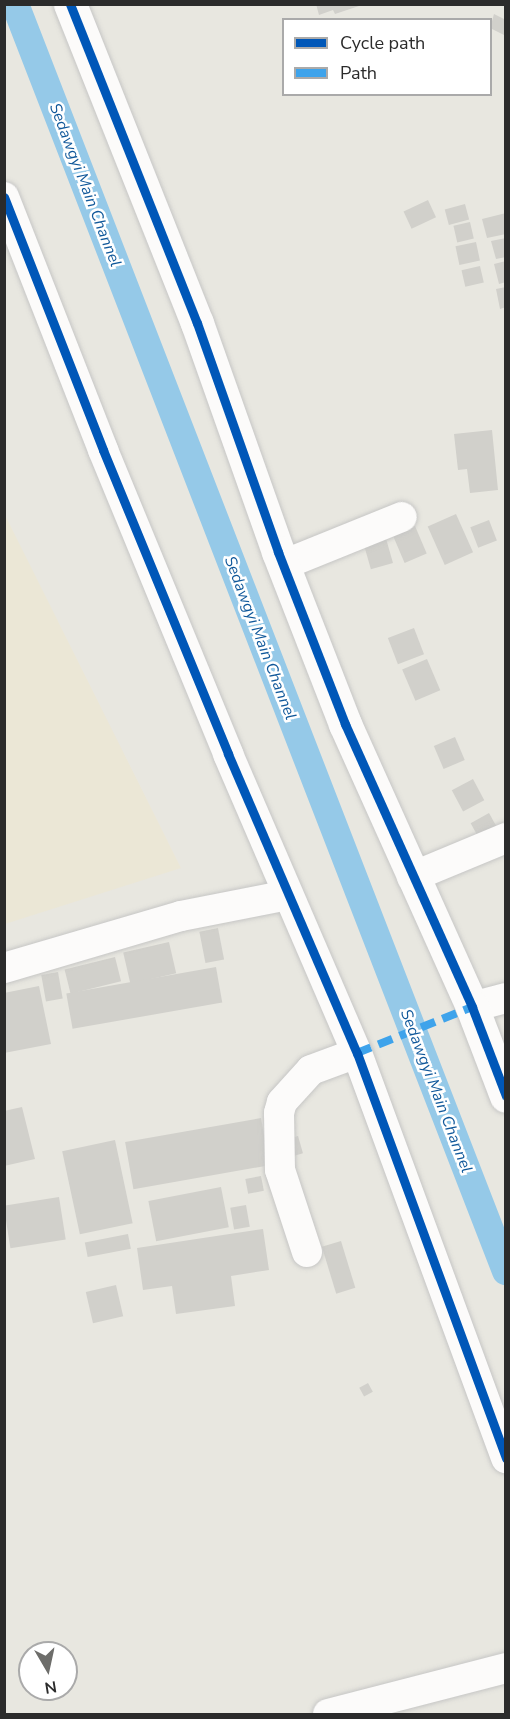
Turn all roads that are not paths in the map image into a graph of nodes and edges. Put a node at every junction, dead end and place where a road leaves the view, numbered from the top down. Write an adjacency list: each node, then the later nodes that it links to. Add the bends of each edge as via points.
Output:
1 (70, 4): 4 (street, via 197,323)
2 (4, 197): 7 (street, via 103,450)
3 (402, 517): 4 (street)
4 (283, 565): 6 (street, via 345,724)
5 (506, 838): 6 (street)
6 (412, 876): 10 (street)
7 (288, 895): 8 (street, via 181,916); 11 (street)
8 (4, 968)
9 (506, 998): 10 (street)
10 (472, 1007): 12 (street)
11 (357, 1053): 13 (street, via 311,1071 282,1102 279,1113 280,1170); 14 (street)
12 (506, 1096)
13 (307, 1252)
14 (506, 1458)
15 (506, 1668): 16 (street)
16 (328, 1714)

